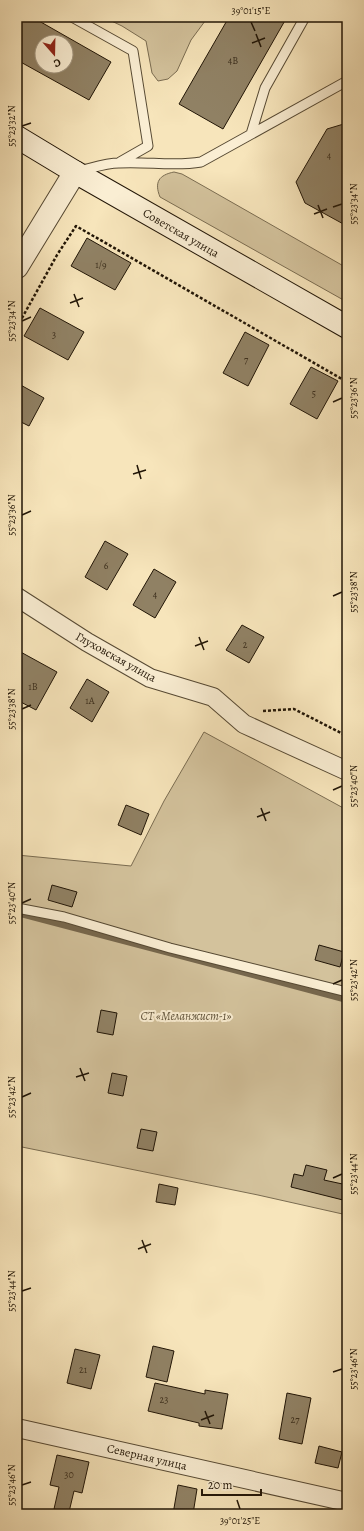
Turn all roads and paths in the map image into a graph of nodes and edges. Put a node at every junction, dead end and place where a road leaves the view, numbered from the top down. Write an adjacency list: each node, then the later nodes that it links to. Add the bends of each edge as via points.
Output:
1 (72, 17): 6 (lane, via 133,51 148,146)
2 (305, 17): 4 (lane, via 265,88)
3 (347, 81): 4 (lane)
4 (251, 134): 6 (lane, via 201,162)
5 (17, 137): 7 (main road, Советская улица)
6 (118, 162): 7 (lane)
7 (75, 172): 8 (main road); 10 (main road, Советская улица)
8 (17, 267)
9 (17, 327): 11 (path, via 76,226)
10 (347, 327)
11 (347, 382)
12 (17, 597): 15 (street, Глуховская улица, via 86,642 150,678 212,697 244,724)
13 (256, 710): 14 (path, via 294,708)
14 (347, 736)
15 (347, 771)
16 (17, 908): 17 (lane, via 64,917 170,948)
17 (347, 992)
18 (17, 1428): 19 (street, Северная улица)
19 (347, 1502)

